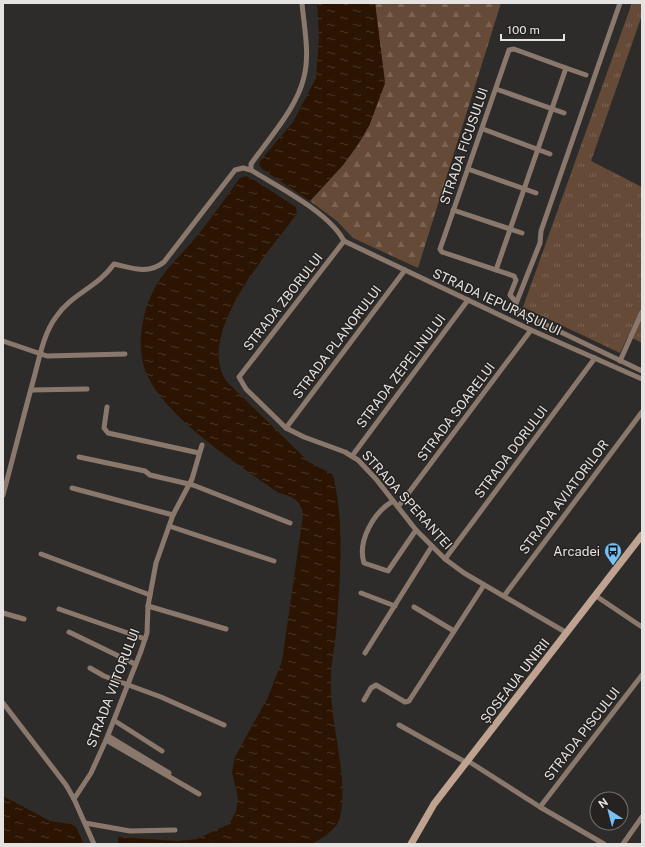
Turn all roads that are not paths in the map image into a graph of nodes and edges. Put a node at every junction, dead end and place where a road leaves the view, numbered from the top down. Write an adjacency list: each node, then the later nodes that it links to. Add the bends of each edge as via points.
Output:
1 (302, 3): 12 (street, via 307,46 304,80 297,98 251,164)
2 (620, 3): 22 (street, via 541,231 540,243)
3 (566, 68): 4 (street, STRADA FICUSULUI); 5 (street, STRADA FICUSULUI, via 512,49 509,51); 6 (street)
4 (586, 75)
5 (496, 89): 6 (street); 8 (street, STRADA FICUSULUI)
6 (552, 108): 7 (street); 9 (street)
7 (564, 113)
8 (482, 129): 9 (street); 11 (street, STRADA FICUSULUI)
9 (538, 150): 10 (street); 13 (street)
10 (550, 154)
11 (468, 169): 13 (street); 15 (street, STRADA FICUSULUI)
12 (251, 170): 18 (street, via 324,217); 27 (street, via 239,168 231,174 164,262 157,267 140,270 114,264 104,277 78,294 62,309 49,329)
13 (525, 190): 14 (street); 16 (street)
14 (536, 193)
15 (453, 210): 16 (street); 20 (street, STRADA FICUSULUI, via 441,251)
16 (510, 229): 17 (street); 20 (street)
17 (522, 233)
18 (344, 240): 19 (street, STRADA IEPURAȘULUI); 31 (street, STRADA ZBORULUI)
19 (405, 270): 21 (street, STRADA IEPURAȘULUI); 37 (street, STRADA PLANORULUI)
20 (496, 270): 22 (street, STRADA FICUSULUI, via 515,277 510,295)
21 (468, 300): 24 (street, STRADA IEPURAȘULUI); 40 (street, STRADA ZEPELINULUI)
22 (516, 304): 29 (street, STRADA IEPURAȘULUI, via 522,313)
23 (642, 312): 29 (street)
24 (531, 330): 28 (street, STRADA IEPURAȘULUI); 46 (street, STRADA SOARELUI)
25 (3, 341): 27 (street)
26 (125, 354): 27 (street)
27 (40, 355): 33 (street)
28 (595, 358): 32 (street, STRADA IEPURAȘULUI); 54 (street, STRADA DORULUI)
29 (620, 361): 30 (street, STRADA IEPURAȘULUI)
30 (642, 371)
31 (239, 377): 37 (street, STRADA SPERANȚEI, via 246,389)
32 (642, 379)
33 (31, 390): 34 (street); 44 (street)
34 (87, 390)
35 (106, 407): 39 (street, via 104,428 108,433)
36 (642, 412): 59 (street, STRADA AVIATORILOR)
37 (286, 428): 40 (street, STRADA SPERANȚEI)
38 (202, 445): 39 (street, STRADA VIITORULUI)
39 (199, 453): 42 (street, STRADA VIITORULUI)
40 (352, 456): 45 (street, STRADA SPERANȚEI, via 365,466)
41 (79, 457): 42 (street, via 145,471 150,475)
42 (189, 485): 47 (street, STRADA VIITORULUI); 48 (street)
43 (72, 488): 47 (street)
44 (3, 495)
45 (393, 501): 46 (street, STRADA SPERANȚEI); 50 (street, via 376,514 366,533 364,563 384,571 389,570)
46 (398, 507): 50 (street, STRADA SPERANȚEI)
47 (172, 515): 49 (street, STRADA VIITORULUI)
48 (290, 523)
49 (169, 526): 55 (street); 58 (street, STRADA VIITORULUI, via 156,563)
50 (416, 530): 52 (street, STRADA SPERANȚEI)
51 (642, 536): 60 (main road, ȘOSEAUA UNIRII)
52 (432, 546): 54 (street, STRADA SPERANȚEI); 62 (street)
53 (41, 554): 58 (street)
54 (445, 559): 56 (street, STRADA SPERANȚEI)
55 (274, 561)
56 (484, 585): 59 (street, STRADA SPERANȚEI); 69 (street)
57 (361, 593): 62 (street)
58 (150, 595): 61 (street, STRADA VIITORULUI)
59 (504, 596): 71 (street, STRADA SPERANȚEI)
60 (596, 596): 67 (street); 71 (main road, ȘOSEAUA UNIRII)
61 (148, 606): 68 (street); 72 (street, STRADA VIITORULUI)
62 (395, 606): 73 (street)
63 (414, 607): 69 (street)
64 (59, 609): 72 (street)
65 (3, 613): 66 (street)
66 (24, 619)
67 (642, 627)
68 (226, 629)
69 (454, 631): 78 (street, via 409,701 404,702 376,685 371,688)
70 (70, 632): 74 (street)
71 (567, 633): 85 (main road, ȘOSEAUA UNIRII)
72 (145, 639): 74 (street, STRADA VIITORULUI)
73 (365, 653)
74 (136, 664): 77 (street, STRADA VIITORULUI)
75 (90, 668): 77 (street)
76 (642, 674): 89 (street, STRADA PISCULUI)
77 (128, 684): 80 (street, STRADA VIITORULUI); 81 (street)
78 (364, 700)
79 (3, 703): 88 (street, via 59,775)
80 (115, 721): 83 (street, STRADA VIITORULUI); 84 (street)
81 (224, 725)
82 (399, 725): 85 (street)
83 (107, 738): 86 (street); 87 (street); 88 (street, STRADA VIITORULUI, via 91,773)
84 (162, 751)
85 (467, 762): 89 (street); 94 (main road, ȘOSEAUA UNIRII, via 429,811)
86 (174, 776)
87 (199, 794)
88 (74, 799): 91 (street)
89 (540, 807): 95 (street)
90 (642, 817): 96 (street)
91 (85, 823): 92 (street, via 130,831); 93 (street)
92 (175, 830)
93 (94, 844)
94 (411, 844)
95 (604, 844)
96 (622, 844)

